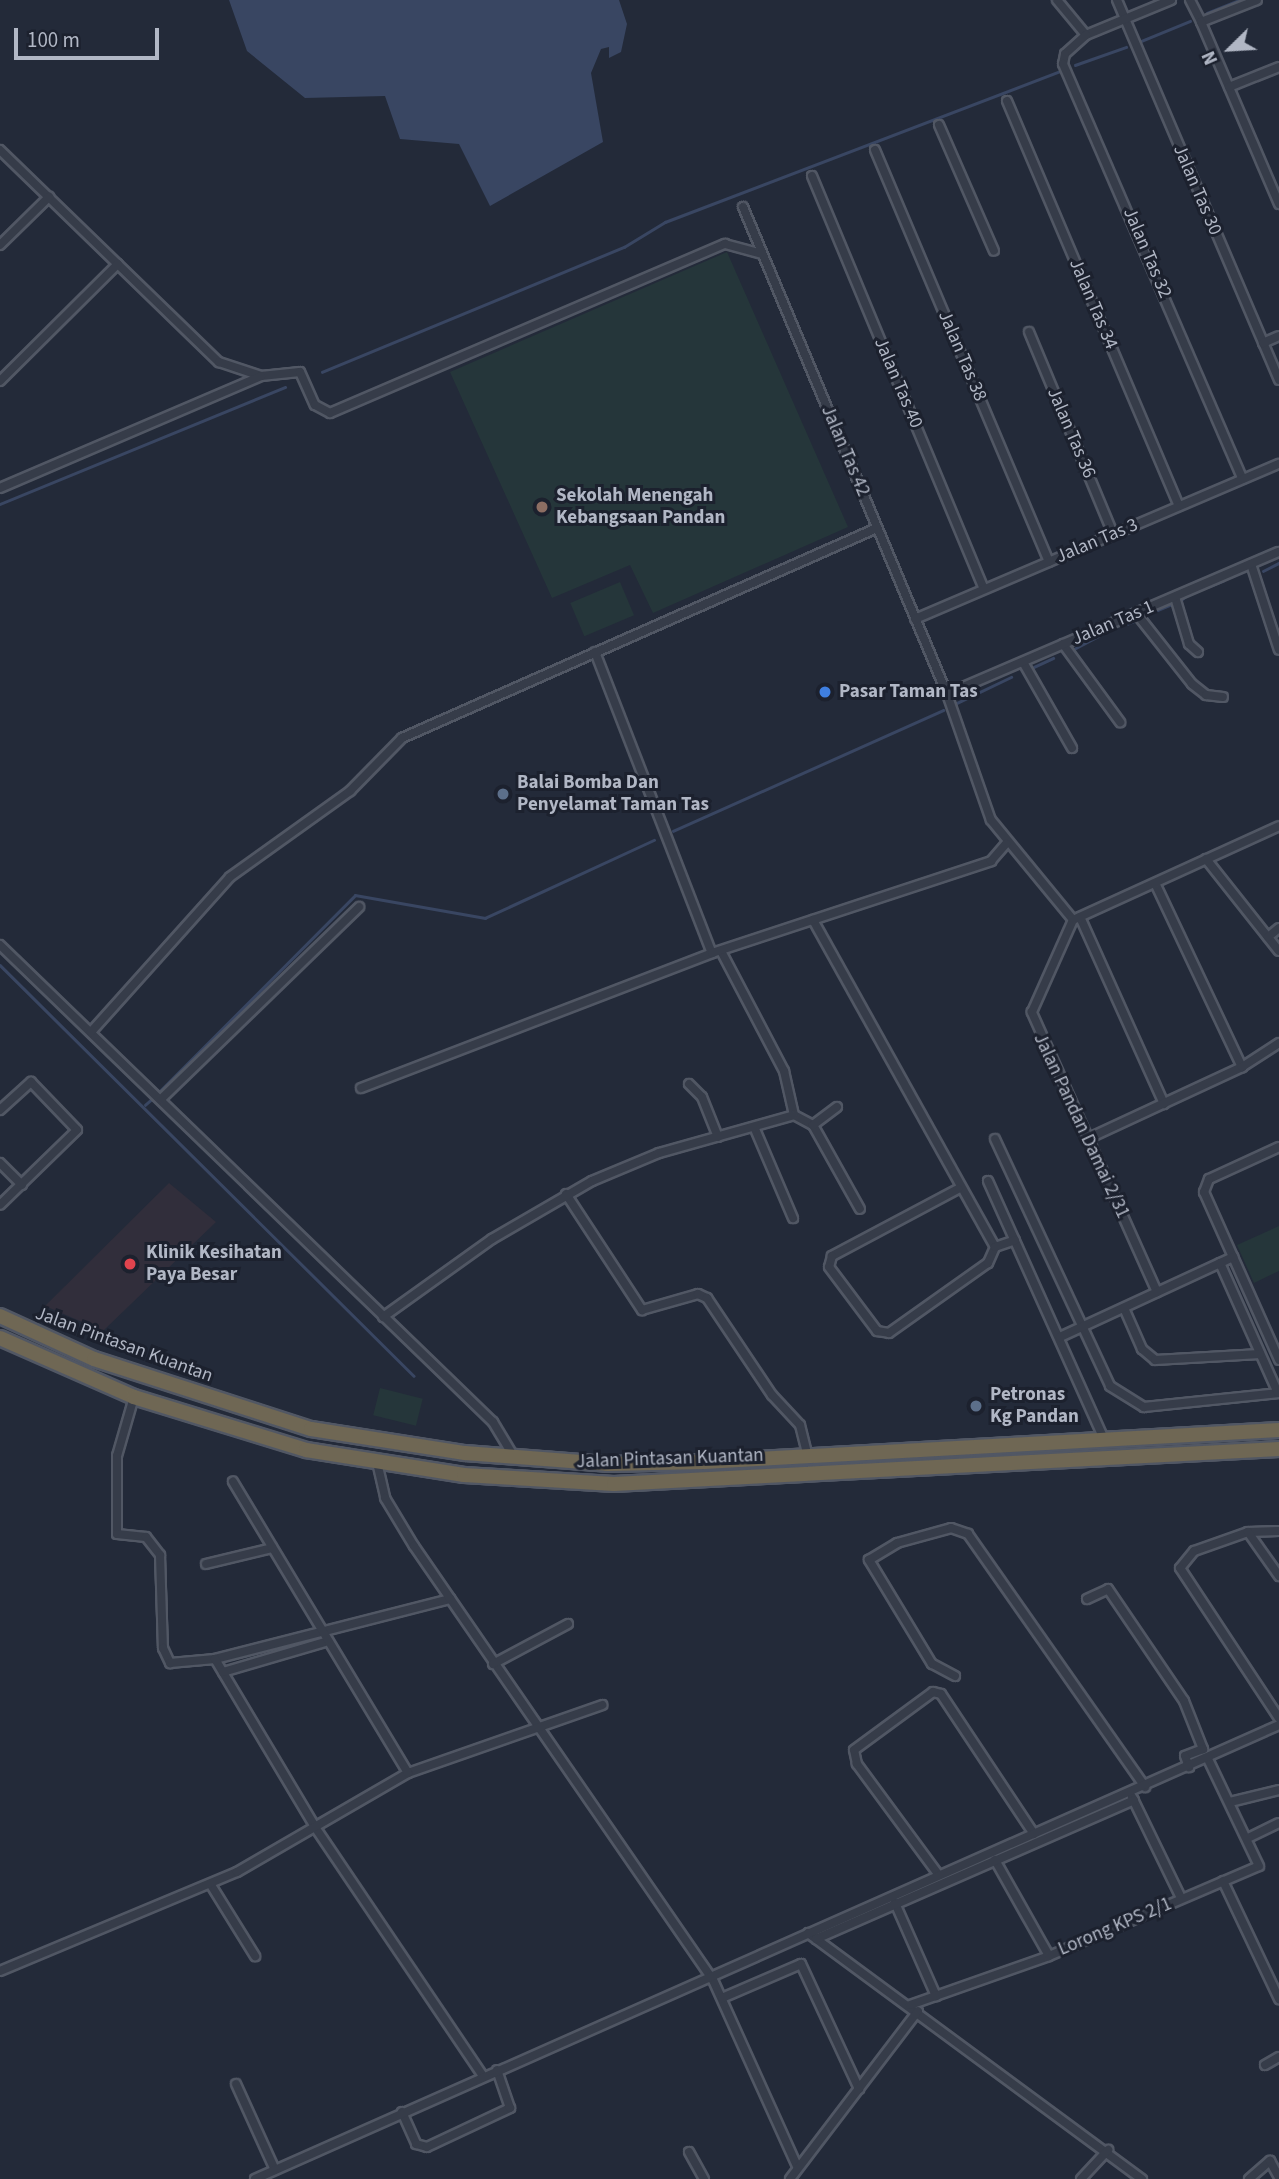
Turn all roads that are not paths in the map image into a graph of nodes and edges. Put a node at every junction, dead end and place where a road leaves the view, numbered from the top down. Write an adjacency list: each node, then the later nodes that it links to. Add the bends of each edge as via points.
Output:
1 (1057, 0): 8 (street)
2 (1117, 0): 6 (street, Jalan Tas 30)
3 (1171, 0): 6 (street)
4 (1191, 0): 7 (street)
5 (1257, 0): 7 (street)
6 (1125, 19): 8 (street); 25 (street, Jalan Tas 30)
7 (1201, 22): 10 (street)
8 (1086, 35): 30 (street, Jalan Tas 32, via 1065,54 1063,64)
9 (1279, 67): 10 (street)
10 (1229, 87): 17 (street)
11 (1007, 101): 32 (street, Jalan Tas 34)
12 (939, 125): 20 (street)
13 (0, 150): 16 (street)
14 (875, 150): 36 (street, Jalan Tas 38)
15 (812, 176): 38 (street, Jalan Tas 40)
16 (49, 197): 19 (street); 22 (street)
17 (1279, 204)
18 (743, 207): 21 (street, Jalan Tas 42)
19 (0, 245)
20 (993, 251)
21 (762, 254): 26 (street, via 724,244 342,411 315,405 300,372); 33 (street, Jalan Tas 42)
22 (118, 264): 26 (street, via 219,362); 28 (street)
23 (1028, 332): 34 (street, Jalan Tas 36)
24 (1279, 336): 25 (street)
25 (1263, 343): 27 (street, Jalan Tas 30)
26 (261, 376): 31 (street)
27 (1279, 380)
28 (0, 381)
29 (1279, 464): 30 (street, Jalan Tas 3)
30 (1243, 479): 32 (street, Jalan Tas 3)
31 (0, 488)
32 (1179, 506): 34 (street, Jalan Tas 3)
33 (877, 528): 41 (street, Jalan Tas 42); 44 (street)
34 (1114, 534): 36 (street, Jalan Tas 3)
35 (1279, 552): 37 (street, Jalan Tas 1)
36 (1049, 562): 38 (street, Jalan Tas 3)
37 (1251, 564): 39 (street, Jalan Tas 1); 43 (street)
38 (984, 589): 41 (street, Jalan Tas 3)
39 (1175, 597): 40 (street, Jalan Tas 1); 45 (street, via 1189,644)
40 (1136, 613): 42 (street, Jalan Tas 1); 48 (street, via 1192,684 1206,695)
41 (915, 619): 47 (street, Jalan Tas 42)
42 (1063, 645): 46 (street, Jalan Tas 1); 49 (street)
43 (1279, 650)
44 (595, 652): 62 (street); 63 (street, via 396,742 350,791 230,877)
45 (1199, 652)
46 (1023, 662): 47 (street, Jalan Tas 1); 50 (street)
47 (947, 694): 52 (street, Jalan Tas 42, via 991,820)
48 (1223, 697)
49 (1120, 722)
50 (1072, 748)
51 (1277, 830): 53 (street)
52 (1006, 844): 56 (street, via 1030,863); 57 (street, via 991,861)
53 (1206, 859): 54 (street); 59 (street)
54 (1155, 883): 56 (street); 65 (street)
55 (359, 907): 68 (street)
56 (1077, 919): 69 (street); 77 (street, Jalan Pandan Damai 2/31, via 1032,1018)
57 (813, 920): 62 (street); 82 (street)
58 (1279, 928): 59 (street)
59 (1268, 937): 61 (street)
60 (0, 945): 63 (street)
61 (1279, 951)
62 (717, 952): 67 (street); 72 (street, via 784,1071)
63 (91, 1032): 68 (street)
64 (1279, 1043): 65 (street)
65 (1242, 1067): 69 (street)
66 (689, 1084): 75 (street, via 702,1097)
67 (361, 1088)
68 (161, 1099): 94 (street)
69 (1164, 1104): 77 (street)
70 (837, 1107): 73 (street)
71 (0, 1111): 81 (street, via 31,1083 78,1130)
72 (793, 1115): 73 (street); 74 (street)
73 (813, 1125): 85 (street)
74 (755, 1129): 75 (street); 86 (street)
75 (718, 1137): 83 (street, via 640,1160)
76 (995, 1139): 95 (street)
77 (1087, 1139): 91 (street, Jalan Pandan Damai 2/31)
78 (1279, 1147): 89 (street, via 1204,1185)
79 (0, 1163): 81 (street)
80 (988, 1181): 87 (street)
81 (22, 1185): 84 (street)
82 (958, 1189): 88 (street); 88 (street, via 832,1256 829,1267 877,1331 889,1333 988,1263)
83 (566, 1195): 94 (street); 105 (street, via 642,1311 698,1294 708,1298 772,1395 800,1424)
84 (0, 1205)
85 (860, 1209)
86 (793, 1218)
87 (1015, 1240): 88 (street); 96 (street)
88 (995, 1247)
89 (1233, 1257): 90 (street); 99 (street)
90 (1220, 1263): 91 (street); 98 (street)
91 (1157, 1293): 92 (street)
92 (1124, 1308): 95 (street); 98 (street, via 1142,1349 1155,1360)
93 (0, 1316): 106 (highway, Jalan Pintasan Kuantan, via 94,1359 311,1429)
94 (383, 1317): 106 (street, via 493,1422)
95 (1083, 1326): 96 (street); 100 (street, via 1105,1379 1136,1405)
96 (1060, 1337): 103 (street)
97 (0, 1338): 101 (highway, Jalan Pintasan Kuantan)
98 (1260, 1354): 100 (street)
99 (1279, 1360)
100 (1278, 1393)
101 (134, 1397): 107 (highway, Jalan Pintasan Kuantan, via 306,1450); 118 (street, via 117,1456 117,1534 146,1537 160,1555 162,1633 170,1662)
102 (1279, 1430): 103 (highway, Jalan Pintasan Kuantan)
103 (1104, 1439): 105 (highway, Jalan Pintasan Kuantan)
104 (1279, 1449): 107 (highway, Jalan Pintasan Kuantan, via 614,1484 464,1475)
105 (808, 1456): 106 (highway, Jalan Pintasan Kuantan, via 607,1464)
106 (514, 1457)
107 (377, 1462): 114 (street, via 385,1498)
108 (233, 1482): 111 (street)
109 (1279, 1531): 110 (street)
110 (1248, 1532): 113 (street); 123 (street, via 1194,1551 1180,1574)
111 (272, 1548): 112 (street); 117 (street)
112 (206, 1564)
113 (1279, 1576)
114 (450, 1599): 117 (street); 119 (street)
115 (1087, 1599): 127 (street, via 1108,1589 1184,1701 1203,1749 1185,1756)
116 (568, 1624): 119 (street)
117 (323, 1637): 118 (street); 120 (street); 128 (street)
118 (215, 1660): 120 (street)
119 (493, 1664): 125 (street)
120 (223, 1672): 134 (street)
121 (955, 1676): 129 (street, via 932,1664 869,1560 897,1543 951,1528 968,1534)
122 (602, 1705): 125 (street)
123 (1279, 1718)
124 (1279, 1725): 126 (street)
125 (537, 1726): 128 (street); 147 (street)
126 (1208, 1759): 127 (street); 132 (street)
127 (1189, 1767): 129 (street)
128 (408, 1773): 134 (street)
129 (1145, 1787): 131 (street)
130 (1279, 1790): 132 (street)
131 (1132, 1796): 135 (street); 137 (street); 141 (street)
132 (1230, 1802): 136 (street)
133 (1279, 1823): 136 (street)
134 (315, 1826): 140 (street); 156 (street)
135 (1034, 1834): 138 (street); 138 (street, via 941,1694 933,1692 854,1750 857,1763)
136 (1248, 1838): 139 (street, Lorong KPS 2/1, via 1259,1866)
137 (995, 1860): 142 (street); 145 (street)
138 (937, 1874): 143 (street)
139 (1223, 1881): 141 (street, Lorong KPS 2/1); 150 (street)
140 (211, 1885): 144 (street); 146 (street)
141 (1181, 1898): 145 (street, Lorong KPS 2/1)
142 (895, 1903): 143 (street); 148 (street)
143 (812, 1936): 147 (street); 151 (street)
144 (255, 1956)
145 (1049, 1956): 148 (street, Lorong KPS 2/1)
146 (0, 1971)
147 (713, 1980): 149 (street); 155 (street)
148 (936, 1996): 151 (street, Lorong KPS 2/1)
149 (722, 1998): 158 (street, via 801,1964); 162 (street)
150 (1279, 1999)
151 (910, 2005): 152 (street)
152 (919, 2011): 158 (street); 160 (street)
153 (1279, 2057): 154 (street)
154 (1265, 2065)
155 (497, 2070): 156 (street); 159 (street, via 510,2108 427,2147 416,2144)
156 (483, 2076): 159 (street)
157 (236, 2084): 163 (street)
158 (859, 2089): 162 (street)
159 (402, 2112): 163 (street)
160 (1108, 2150): 168 (street); 169 (street)
161 (689, 2152): 166 (street)
162 (798, 2168): 167 (street)
163 (275, 2170): 165 (street)
164 (1279, 2177): 170 (street, via 1270,2161)
165 (255, 2179)
166 (704, 2179)
167 (790, 2179)
168 (1080, 2179)
169 (1142, 2179)
170 (1249, 2179)

